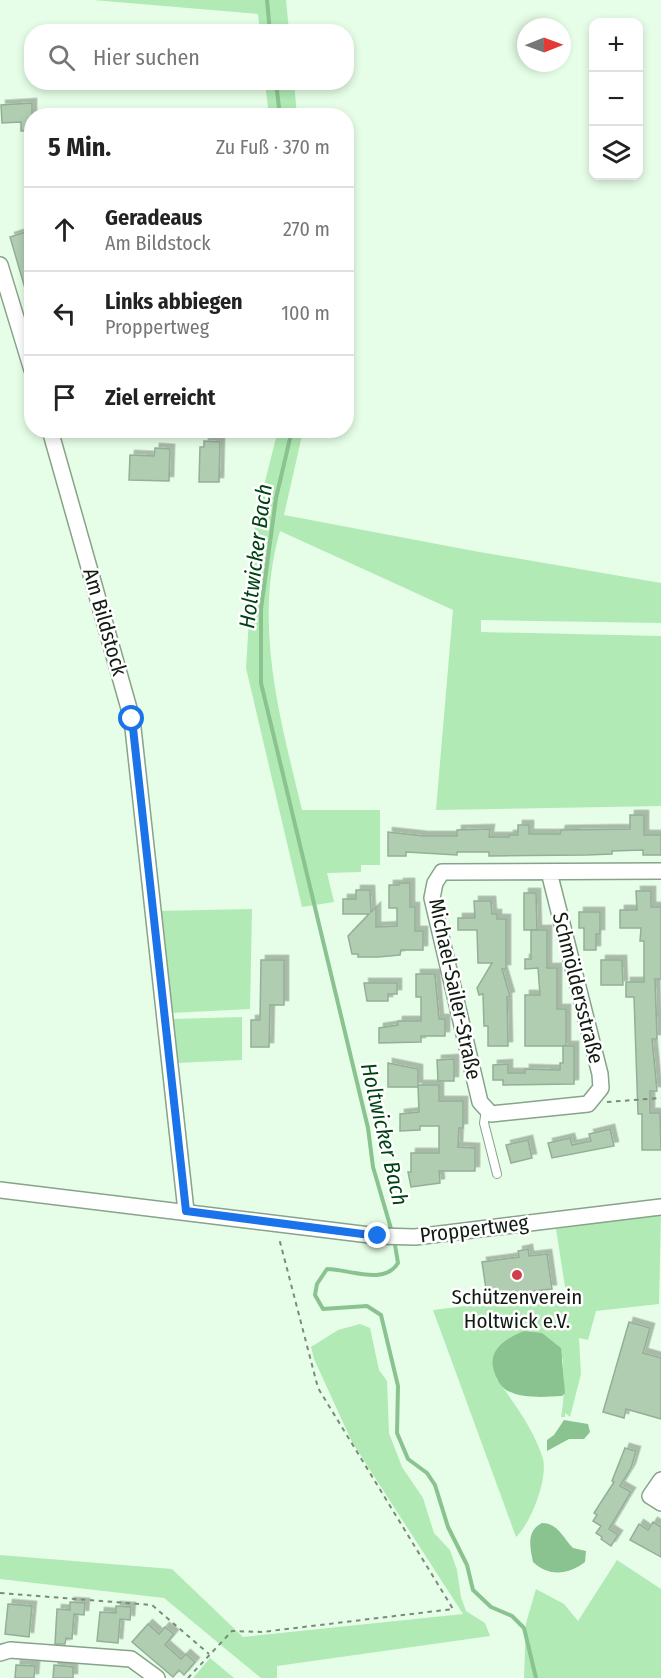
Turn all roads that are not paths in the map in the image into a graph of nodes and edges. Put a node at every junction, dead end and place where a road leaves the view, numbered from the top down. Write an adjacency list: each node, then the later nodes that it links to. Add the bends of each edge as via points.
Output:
1 (0, 266): 2 (street)
2 (24, 344)
3 (52, 438): 10 (street, Am Bildstock, via 132,719)
4 (661, 870): 5 (street, Michael-Sailer-Straße)
5 (549, 872): 6 (street, Schmöldersstraße, via 601,1088 588,1104 501,1115); 6 (street, Michael-Sailer-Straße, via 442,872 435,883 432,898 480,1102)
6 (486, 1110): 7 (lane, via 484,1123)
7 (497, 1174)
8 (0, 1190): 10 (street, Proppertweg)
9 (661, 1207): 10 (street, Proppertweg, via 415,1238)
10 (186, 1211)
11 (661, 1480): 12 (street, via 650,1496)
12 (661, 1503)
13 (0, 1653): 14 (street, via 10,1650 130,1659)
14 (157, 1678)

